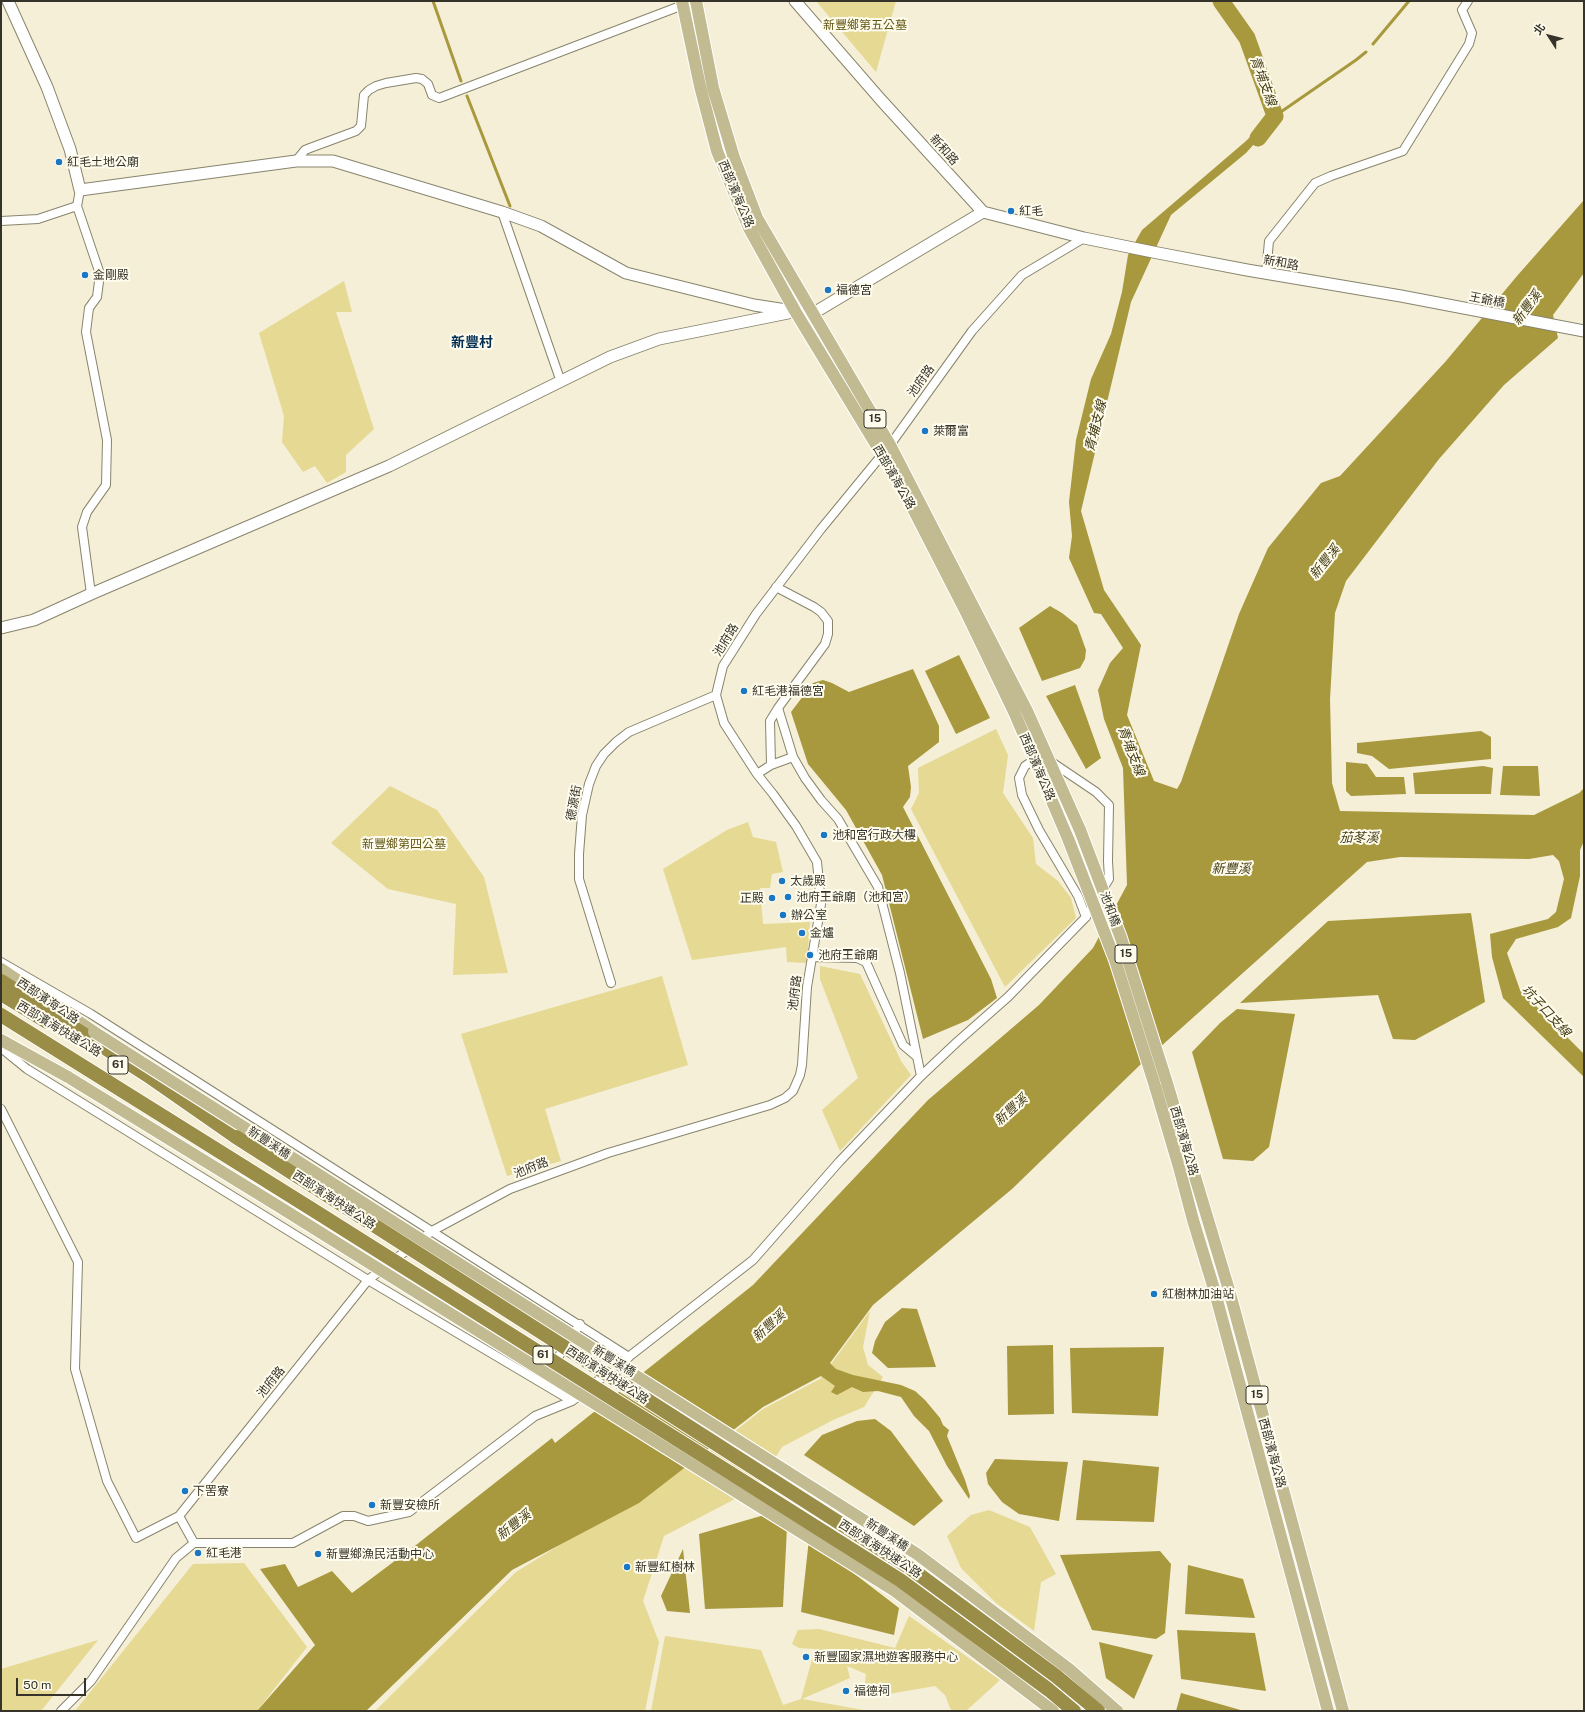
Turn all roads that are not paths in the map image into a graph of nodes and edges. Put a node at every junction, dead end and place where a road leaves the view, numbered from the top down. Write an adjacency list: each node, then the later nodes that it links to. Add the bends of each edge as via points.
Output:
1 (8, 1): 7 (street, via 47,86 70,149)
2 (696, 1): 16 (main road, 西部濱海公路 / 15, via 713,88 734,158 757,218)
3 (795, 1): 10 (street, 新和路)
4 (1468, 1): 13 (street, via 1462,10 1472,33 1469,44 1403,151 1315,183 1269,241)
5 (685, 2): 6 (street, via 439,98 432,95 428,84 422,79 376,86 364,95 361,126 356,131 305,150); 15 (main road, 西部濱海公路 / 15, via 700,86 718,151 749,228)
6 (296, 162): 7 (street); 9 (street, via 333,161)
7 (80, 190): 8 (street)
8 (77, 206): 11 (street, via 38,219); 22 (street, via 100,274 97,297 89,308 86,332 107,440 106,485 87,512 82,527)
9 (502, 212): 15 (street, via 541,226 626,273 754,305); 18 (street)
10 (983, 212): 12 (street); 16 (street)
11 (1, 221)
12 (1084, 238): 13 (street, 新和路); 19 (street, 池府路, via 1022,275 972,331)
13 (1266, 274): 14 (street, 新和路)
14 (1401, 296): 17 (street, 王爺橋)
15 (795, 311): 16 (street); 18 (street, via 659,339 610,357); 20 (main road, 西部濱海公路 / 15)
16 (812, 314): 19 (main road, 西部濱海公路 / 15)
17 (1584, 331)
18 (561, 382): 22 (street, via 389,466)
19 (890, 445): 20 (street, 池府路); 28 (main road, 西部濱海公路 / 15, via 1027,711)
20 (881, 454): 21 (street, 池府路); 27 (main road, 西部濱海公路 / 15, via 966,612)
21 (776, 587): 24 (street, 池府路, via 724,666); 25 (street, via 821,612 828,621 825,644)
22 (91, 594): 23 (street, via 34,620)
23 (1, 628)
24 (716, 695): 30 (street, 池府路, via 724,723); 40 (street, 德源街, via 629,732 604,754 589,784 582,815 579,879)
25 (778, 708): 26 (street); 29 (street, via 770,721)
26 (793, 757): 29 (street); 46 (street, via 820,800 838,819 878,887 900,973)
27 (1034, 760): 32 (main road, 西部濱海公路 / 15); 34 (street, via 1025,766 1019,778 1022,795 1039,830)
28 (1049, 760): 31 (main road, 西部濱海公路 / 15); 33 (street, via 1109,804 1109,879)
29 (771, 764): 30 (street)
30 (757, 774): 36 (street, 池府路, via 791,820 817,862 821,904)
31 (1080, 830): 48 (main road, 池和橋 / 15, bridge, via 1121,938)
32 (1069, 841): 49 (main road, 池和橋 / 15, bridge, via 1115,960)
33 (1100, 894): 34 (street); 35 (street)
34 (1078, 896): 35 (street)
35 (1086, 917): 47 (street, via 1008,997)
36 (813, 956): 46 (street, via 857,958 866,962 903,1045); 52 (street, 池府路, via 807,987 800,1075 793,1091 785,1098 762,1108 608,1153 539,1177 510,1188)
37 (1, 962): 52 (street, via 91,1014)
38 (1, 969): 43 (main road, 西部濱海公路 / 61)
39 (1, 981): 51 (highway, via 147,1075)
40 (611, 983)
41 (1, 994): 51 (highway, 西部濱海快速公路 / 61)
42 (1, 1015): 62 (highway, 西部濱海快速公路 / 61, bridge, via 900,1580 1050,1690)
43 (94, 1032): 64 (main road, 新豐溪橋 / 61, bridge, via 917,1554 1069,1669)
44 (1, 1040): 61 (main road, 61, bridge, via 68,1077 285,1210 895,1591)
45 (1, 1048): 53 (street, via 27,1069)
46 (916, 1056): 47 (street)
47 (921, 1076): 55 (street, via 839,1162 754,1260)
48 (1166, 1080): 66 (main road, 西部濱海公路 / 15, via 1229,1290)
49 (1155, 1086): 65 (main road, 西部濱海公路 / 15, via 1214,1289)
50 (1, 1109): 58 (street, via 78,1262 75,1369 107,1481 136,1538)
51 (236, 1137): 63 (highway, 西部濱海快速公路 / 61, bridge, via 910,1568 1056,1676)
52 (432, 1231): 53 (street, 池府路); 54 (street)
53 (368, 1280): 56 (street); 58 (street, 池府路)
54 (580, 1324): 55 (street); 56 (street)
55 (629, 1357): 57 (street)
56 (542, 1382): 57 (street)
57 (572, 1400): 59 (street, via 535,1416 409,1512 368,1521 354,1516 343,1516 293,1543)
58 (179, 1516): 59 (street)
59 (194, 1543): 60 (street, via 176,1558 91,1681)
60 (62, 1711)
61 (1053, 1711)
62 (1074, 1711)
63 (1098, 1711)
64 (1117, 1711)
65 (1328, 1711)
66 (1343, 1711)

